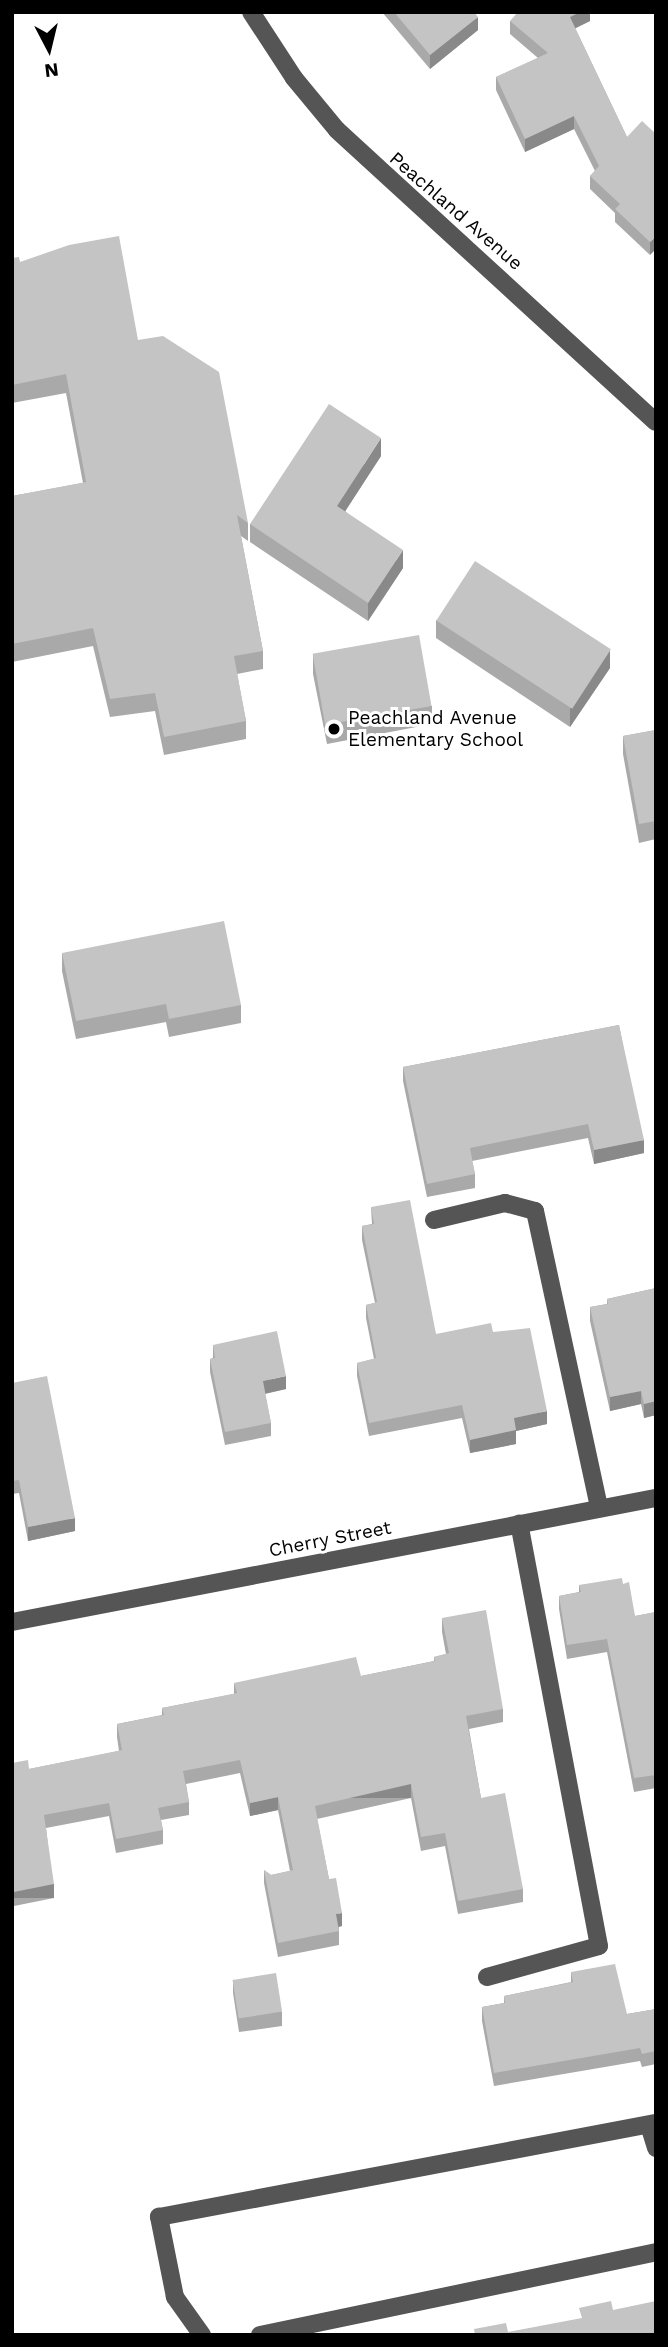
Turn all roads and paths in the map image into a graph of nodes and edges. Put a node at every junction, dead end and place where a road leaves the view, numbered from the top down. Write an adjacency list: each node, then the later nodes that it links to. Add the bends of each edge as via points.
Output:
1 (251, 12): 2 (street, Peachland Avenue, via 294,78 337,130)
2 (656, 422)
3 (434, 1220): 5 (street, via 505,1203 535,1211)
4 (656, 1498): 5 (street, Cherry Street)
5 (599, 1508): 6 (street, Cherry Street)
6 (519, 1523): 7 (street, Cherry Street); 8 (street, via 599,1946)
7 (12, 1622)
8 (487, 1977)
9 (652, 2124): 10 (street); 12 (street, via 159,2217 175,2297)
10 (656, 2148)
11 (656, 2252): 13 (street)
12 (202, 2335)
13 (260, 2335)

